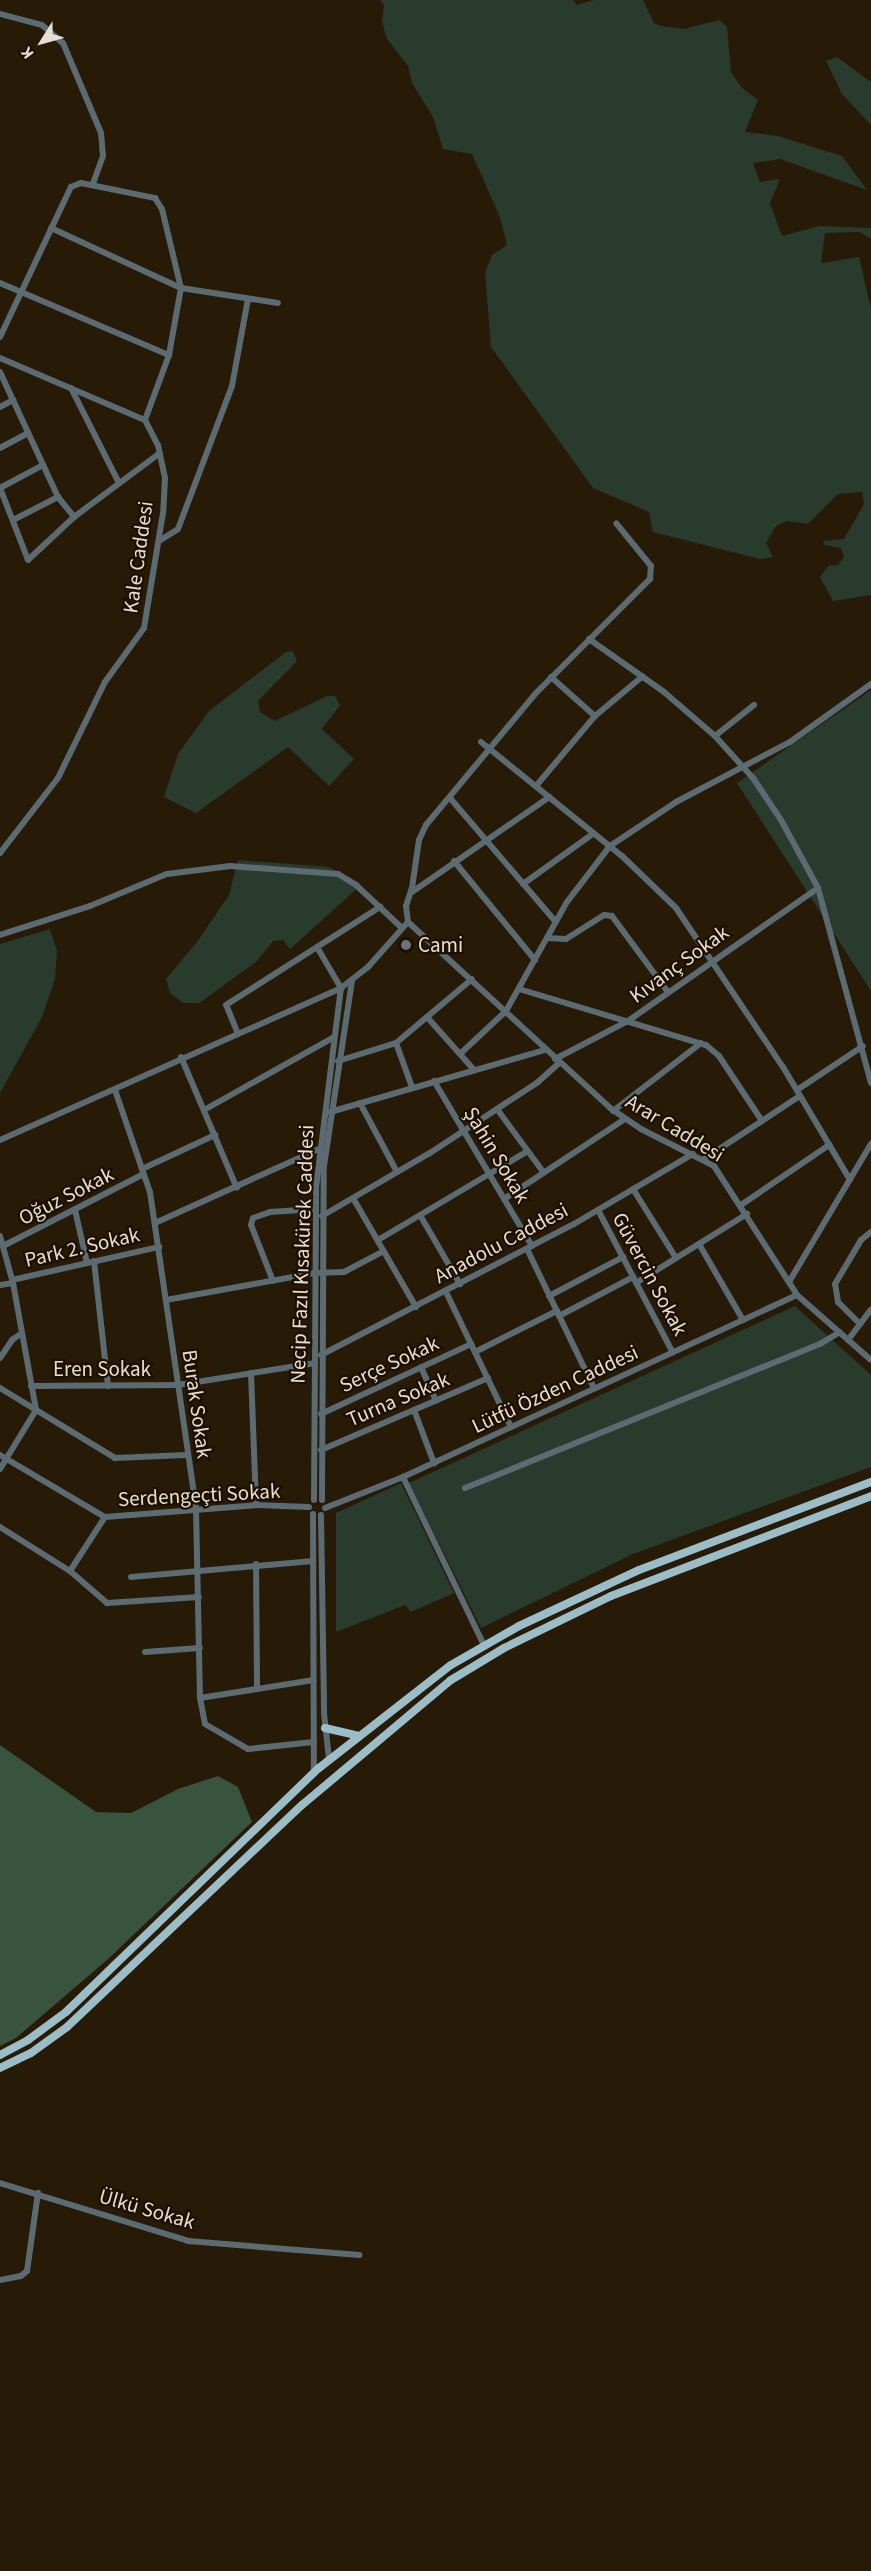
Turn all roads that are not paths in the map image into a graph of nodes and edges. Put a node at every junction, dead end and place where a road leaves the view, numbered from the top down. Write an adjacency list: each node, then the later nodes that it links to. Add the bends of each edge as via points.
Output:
1 (0, 14): 2 (street, via 42,25 63,43 101,133 103,156)
2 (93, 184): 3 (street, via 71,187); 5 (street, via 157,200)
3 (51, 228): 5 (street); 6 (street)
4 (0, 283): 6 (street)
5 (182, 288): 7 (street); 10 (street)
6 (20, 293): 9 (street); 10 (street)
7 (248, 299): 8 (street); 27 (street, via 232,386 178,529)
8 (278, 303)
9 (0, 337)
10 (169, 355): 16 (street)
11 (0, 358): 13 (street)
12 (0, 372): 14 (street)
13 (71, 388): 16 (street); 21 (street)
14 (13, 400): 15 (street); 17 (street)
15 (0, 407)
16 (145, 420): 19 (street, Kale Caddesi)
17 (28, 433): 18 (street); 20 (street)
18 (0, 448)
19 (160, 453): 21 (street); 27 (street, Kale Caddesi, via 165,478)
20 (43, 465): 22 (street); 23 (street)
21 (119, 483): 24 (street)
22 (0, 488): 25 (street)
23 (58, 497): 24 (street); 25 (street)
24 (74, 517): 25 (street, via 28,560)
25 (13, 520)
26 (616, 523): 28 (street, via 651,566 652,576)
27 (159, 541): 44 (street, Kale Caddesi, via 149,614 141,635 105,682 58,778)
28 (589, 639): 29 (street); 30 (street)
29 (643, 676): 33 (street); 34 (street)
30 (551, 677): 33 (street); 36 (street)
31 (871, 684): 37 (street, via 812,728)
32 (754, 705): 34 (street)
33 (595, 716): 38 (street)
34 (716, 736): 37 (street)
35 (481, 742): 36 (street)
36 (492, 750): 38 (street); 40 (street)
37 (746, 769): 43 (street, via 676,802); 47 (street, via 781,820)
38 (536, 786): 39 (street)
39 (549, 797): 41 (street); 42 (street)
40 (450, 798): 42 (street); 48 (street, via 421,834)
41 (594, 833): 43 (street); 46 (street)
42 (487, 842): 45 (street); 46 (street)
43 (610, 846): 51 (street); 57 (street, via 676,908)
44 (0, 853)
45 (454, 861): 48 (street); 56 (street)
46 (522, 884): 51 (street)
47 (818, 888): 57 (street, Kıvanç Sokak); 70 (street)
48 (411, 893): 50 (street, via 405,906)
49 (380, 907): 52 (street); 53 (street, via 351,881 332,872 205,867 158,877 90,906); 55 (street)
50 (408, 922): 52 (street); 58 (street, Arar Caddesi)
51 (556, 922): 54 (street)
52 (402, 928): 59 (street)
53 (0, 935)
54 (547, 938): 56 (street); 62 (street, via 566,939 604,915 612,916)
55 (317, 947): 60 (street); 66 (street, via 226,1005)
56 (535, 960): 61 (street)
57 (711, 960): 62 (street, Kıvanç Sokak); 81 (street)
58 (472, 980): 63 (street, Arar Caddesi); 64 (street)
59 (352, 981): 60 (street); 74 (street, Necip Fazıl Kısakürek Caddesi)
60 (341, 988): 66 (street); 67 (street, Necip Fazıl Kısakürek Caddesi)
61 (519, 989): 63 (street); 65 (street)
62 (668, 992): 65 (street, Kıvanç Sokak)
63 (506, 1011): 71 (street, Arar Caddesi); 72 (street)
64 (427, 1017): 68 (street); 72 (street)
65 (628, 1021): 69 (street); 75 (street, Kıvanç Sokak)
66 (238, 1034): 73 (street)
67 (334, 1037): 84 (street); 94 (street, Necip Fazıl Kısakürek Caddesi)
68 (396, 1043): 74 (street); 79 (street)
69 (701, 1043): 85 (street); 88 (street, via 719,1056)
70 (862, 1046): 78 (street); 81 (street)
71 (545, 1050): 75 (street, Arar Caddesi); 76 (street)
72 (460, 1054): 76 (street)
73 (181, 1057): 80 (street); 84 (street)
74 (338, 1061): 86 (street, Necip Fazıl Kısakürek Caddesi)
75 (557, 1061): 83 (street, Kıvanç Sokak); 85 (street, Arar Caddesi)
76 (474, 1070): 77 (street)
77 (434, 1081): 79 (street); 89 (street, Şahin Sokak)
78 (871, 1083)
79 (412, 1087): 82 (street)
80 (115, 1090): 91 (street); 98 (street, Burak Sokak)
81 (798, 1093): 88 (street); 93 (street)
82 (360, 1103): 86 (street); 99 (street)
83 (497, 1109): 89 (street, Kıvanç Sokak); 95 (street)
84 (204, 1110): 90 (street)
85 (613, 1111): 87 (street, Arar Caddesi)
86 (330, 1112): 113 (street, Necip Fazıl Kısakürek Caddesi)
87 (625, 1119): 96 (street, Arar Caddesi); 100 (street)
88 (762, 1121): 97 (street)
89 (464, 1131): 99 (street, Kıvanç Sokak); 101 (street, Şahin Sokak)
90 (214, 1135): 98 (street, Oğuz Sokak); 103 (street)
91 (0, 1140)
92 (871, 1144): 102 (street)
93 (829, 1145): 102 (street); 107 (street)
94 (319, 1149): 103 (street); 108 (street, Necip Fazıl Kısakürek Caddesi)
95 (528, 1151): 100 (street); 101 (street)
96 (693, 1154): 97 (street, Arar Caddesi); 104 (street, Anadolu Caddesi)
97 (704, 1159): 107 (street, Arar Caddesi, via 718,1170)
98 (143, 1171): 109 (street, Oğuz Sokak); 114 (street, Burak Sokak)
99 (397, 1172): 105 (street, Kıvanç Sokak)
100 (544, 1173): 106 (street)
101 (489, 1174): 106 (street, Şahin Sokak); 112 (street)
102 (850, 1180): 130 (street)
103 (237, 1188): 114 (street)
104 (633, 1189): 110 (street, Anadolu Caddesi); 124 (street)
105 (353, 1198): 113 (street, Kıvanç Sokak); 117 (street)
106 (504, 1199): 121 (street, Şahin Sokak)
107 (741, 1205): 111 (street, Arar Caddesi)
108 (316, 1209): 126 (street, Necip Fazıl Kısakürek Caddesi); 129 (street, via 265,1212 252,1220)
109 (75, 1210): 119 (street, Oğuz Sokak); 125 (street)
110 (598, 1210): 121 (street, Anadolu Caddesi); 123 (street, Güvercin Sokak)
111 (747, 1214): 118 (street); 130 (street, Arar Caddesi)
112 (420, 1215): 117 (street); 131 (street)
113 (322, 1216): 126 (street, Necip Fazıl Kısakürek Caddesi)
114 (155, 1223): 120 (street, Burak Sokak)
115 (871, 1232): 141 (street, via 861,1240 835,1284 838,1302)
116 (0, 1236): 119 (street)
117 (378, 1240): 122 (street)
118 (699, 1244): 124 (street); 140 (street)
119 (3, 1246): 128 (street)
120 (159, 1247): 125 (street, Park 2. Sokak); 136 (street, Burak Sokak)
121 (530, 1248): 131 (street, Anadolu Caddesi); 135 (street, Şahin Sokak)
122 (384, 1251): 126 (street, via 349,1271); 137 (street)
123 (622, 1257): 127 (street, Güvercin Sokak); 135 (street)
124 (676, 1258): 127 (street)
125 (91, 1262): 128 (street, Park 2. Sokak); 157 (street)
126 (318, 1273): 129 (street); 148 (street, Necip Fazıl Kısakürek Caddesi); 151 (street, Necip Fazıl Kısakürek Caddesi)
127 (634, 1280): 139 (street); 147 (street, Güvercin Sokak)
128 (13, 1281): 132 (street, Park 2. Sokak); 143 (street)
129 (273, 1281): 136 (street)
130 (789, 1282): 134 (street, Arar Caddesi)
131 (460, 1284): 133 (street, Anadolu Caddesi)
132 (0, 1285)
133 (446, 1292): 137 (street, Anadolu Caddesi); 145 (street)
134 (797, 1295): 140 (street, Lütfü Özden Caddesi); 142 (street, Arar Caddesi)
135 (549, 1296): 139 (street, Şahin Sokak)
136 (166, 1300): 155 (street, Burak Sokak)
137 (416, 1307): 148 (street, Anadolu Caddesi)
138 (871, 1310): 141 (street)
139 (558, 1314): 146 (street); 159 (street, Şahin Sokak)
140 (743, 1320): 147 (street, Lütfü Özden Caddesi)
141 (860, 1324): 144 (street)
142 (840, 1332): 144 (street, Arar Caddesi); 173 (street, via 820,1344)
143 (22, 1333): 149 (street); 156 (street)
144 (848, 1340): 150 (street, Arar Caddesi)
145 (471, 1344): 146 (street); 152 (street, Serçe Sokak)
146 (475, 1352): 154 (street)
147 (673, 1353): 159 (street, Lütfü Özden Caddesi)
148 (321, 1355): 163 (street, Necip Fazıl Kısakürek Caddesi)
149 (0, 1358)
150 (871, 1360)
151 (315, 1363): 153 (street, Eren Sokak); 175 (street, Necip Fazıl Kısakürek Caddesi)
152 (422, 1367): 160 (street); 163 (street, Serçe Sokak)
153 (251, 1373): 155 (street, Eren Sokak); 177 (street)
154 (488, 1378): 160 (street, Turna Sokak); 164 (street)
155 (178, 1385): 157 (street, Eren Sokak); 167 (street, Burak Sokak)
156 (31, 1386): 157 (street, Eren Sokak); 161 (street)
157 (108, 1386)
158 (0, 1388): 161 (street)
159 (594, 1388): 164 (street, Lütfü Özden Caddesi)
160 (436, 1401): 162 (street, Turna Sokak)
161 (36, 1410): 167 (street, via 115,1458); 168 (street)
162 (414, 1410): 165 (street, Turna Sokak); 169 (street)
163 (321, 1414): 165 (street, Necip Fazıl Kısakürek Caddesi)
164 (512, 1427): 169 (street, Lütfü Özden Caddesi)
165 (321, 1450): 176 (street, Necip Fazıl Kısakürek Caddesi)
166 (0, 1455): 168 (street, Serdengeçti Sokak)
167 (186, 1455): 179 (street, Burak Sokak)
168 (7, 1460): 170 (street); 183 (street, Serdengeçti Sokak)
169 (434, 1462): 171 (street, Lütfü Özden Caddesi)
170 (0, 1469)
171 (403, 1477): 180 (street, Lütfü Özden Caddesi); 191 (street)
172 (871, 1482): 191 (main road, via 639,1570)
173 (465, 1488)
174 (871, 1496): 201 (main road, via 622,1592 504,1648 439,1689)
175 (314, 1500): 176 (street); 178 (street)
176 (322, 1500): 180 (street)
177 (256, 1505): 178 (street, Serdengeçti Sokak); 179 (street, Serdengeçti Sokak)
178 (309, 1507): 181 (street)
179 (196, 1508): 183 (street, Serdengeçti Sokak); 187 (street, Burak Sokak)
180 (326, 1508): 182 (street)
181 (313, 1514): 182 (street); 185 (street)
182 (321, 1515): 197 (street)
183 (105, 1517): 188 (street)
184 (0, 1527): 188 (street)
185 (313, 1561): 186 (street); 194 (street)
186 (256, 1564): 187 (street); 195 (street)
187 (199, 1568): 189 (street); 190 (street, Burak Sokak)
188 (70, 1571): 190 (street, via 107,1603)
189 (131, 1576)
190 (200, 1597): 192 (street, Burak Sokak)
191 (484, 1645): 198 (main road, via 451,1665)
192 (200, 1648): 193 (street); 196 (street, Burak Sokak)
193 (145, 1652)
194 (314, 1680): 195 (street); 199 (street)
195 (257, 1689): 196 (street)
196 (201, 1698): 199 (street, Burak Sokak, via 208,1728 248,1749)
197 (326, 1728): 198 (main road); 200 (street)
198 (359, 1736): 200 (main road)
199 (314, 1742): 202 (street)
200 (329, 1759): 201 (main road); 202 (main road)
201 (339, 1772): 203 (main road)
202 (314, 1773): 203 (main road); 204 (main road, via 76,2003 37,2035)
203 (323, 1785): 205 (main road, via 67,2027 36,2050)
204 (0, 2055)
205 (0, 2068)
206 (0, 2183): 207 (street, Ülkü Sokak)
207 (38, 2193): 208 (street, Ülkü Sokak, via 188,2241); 209 (street, via 27,2271 19,2277)
208 (359, 2255)
209 (0, 2280)

